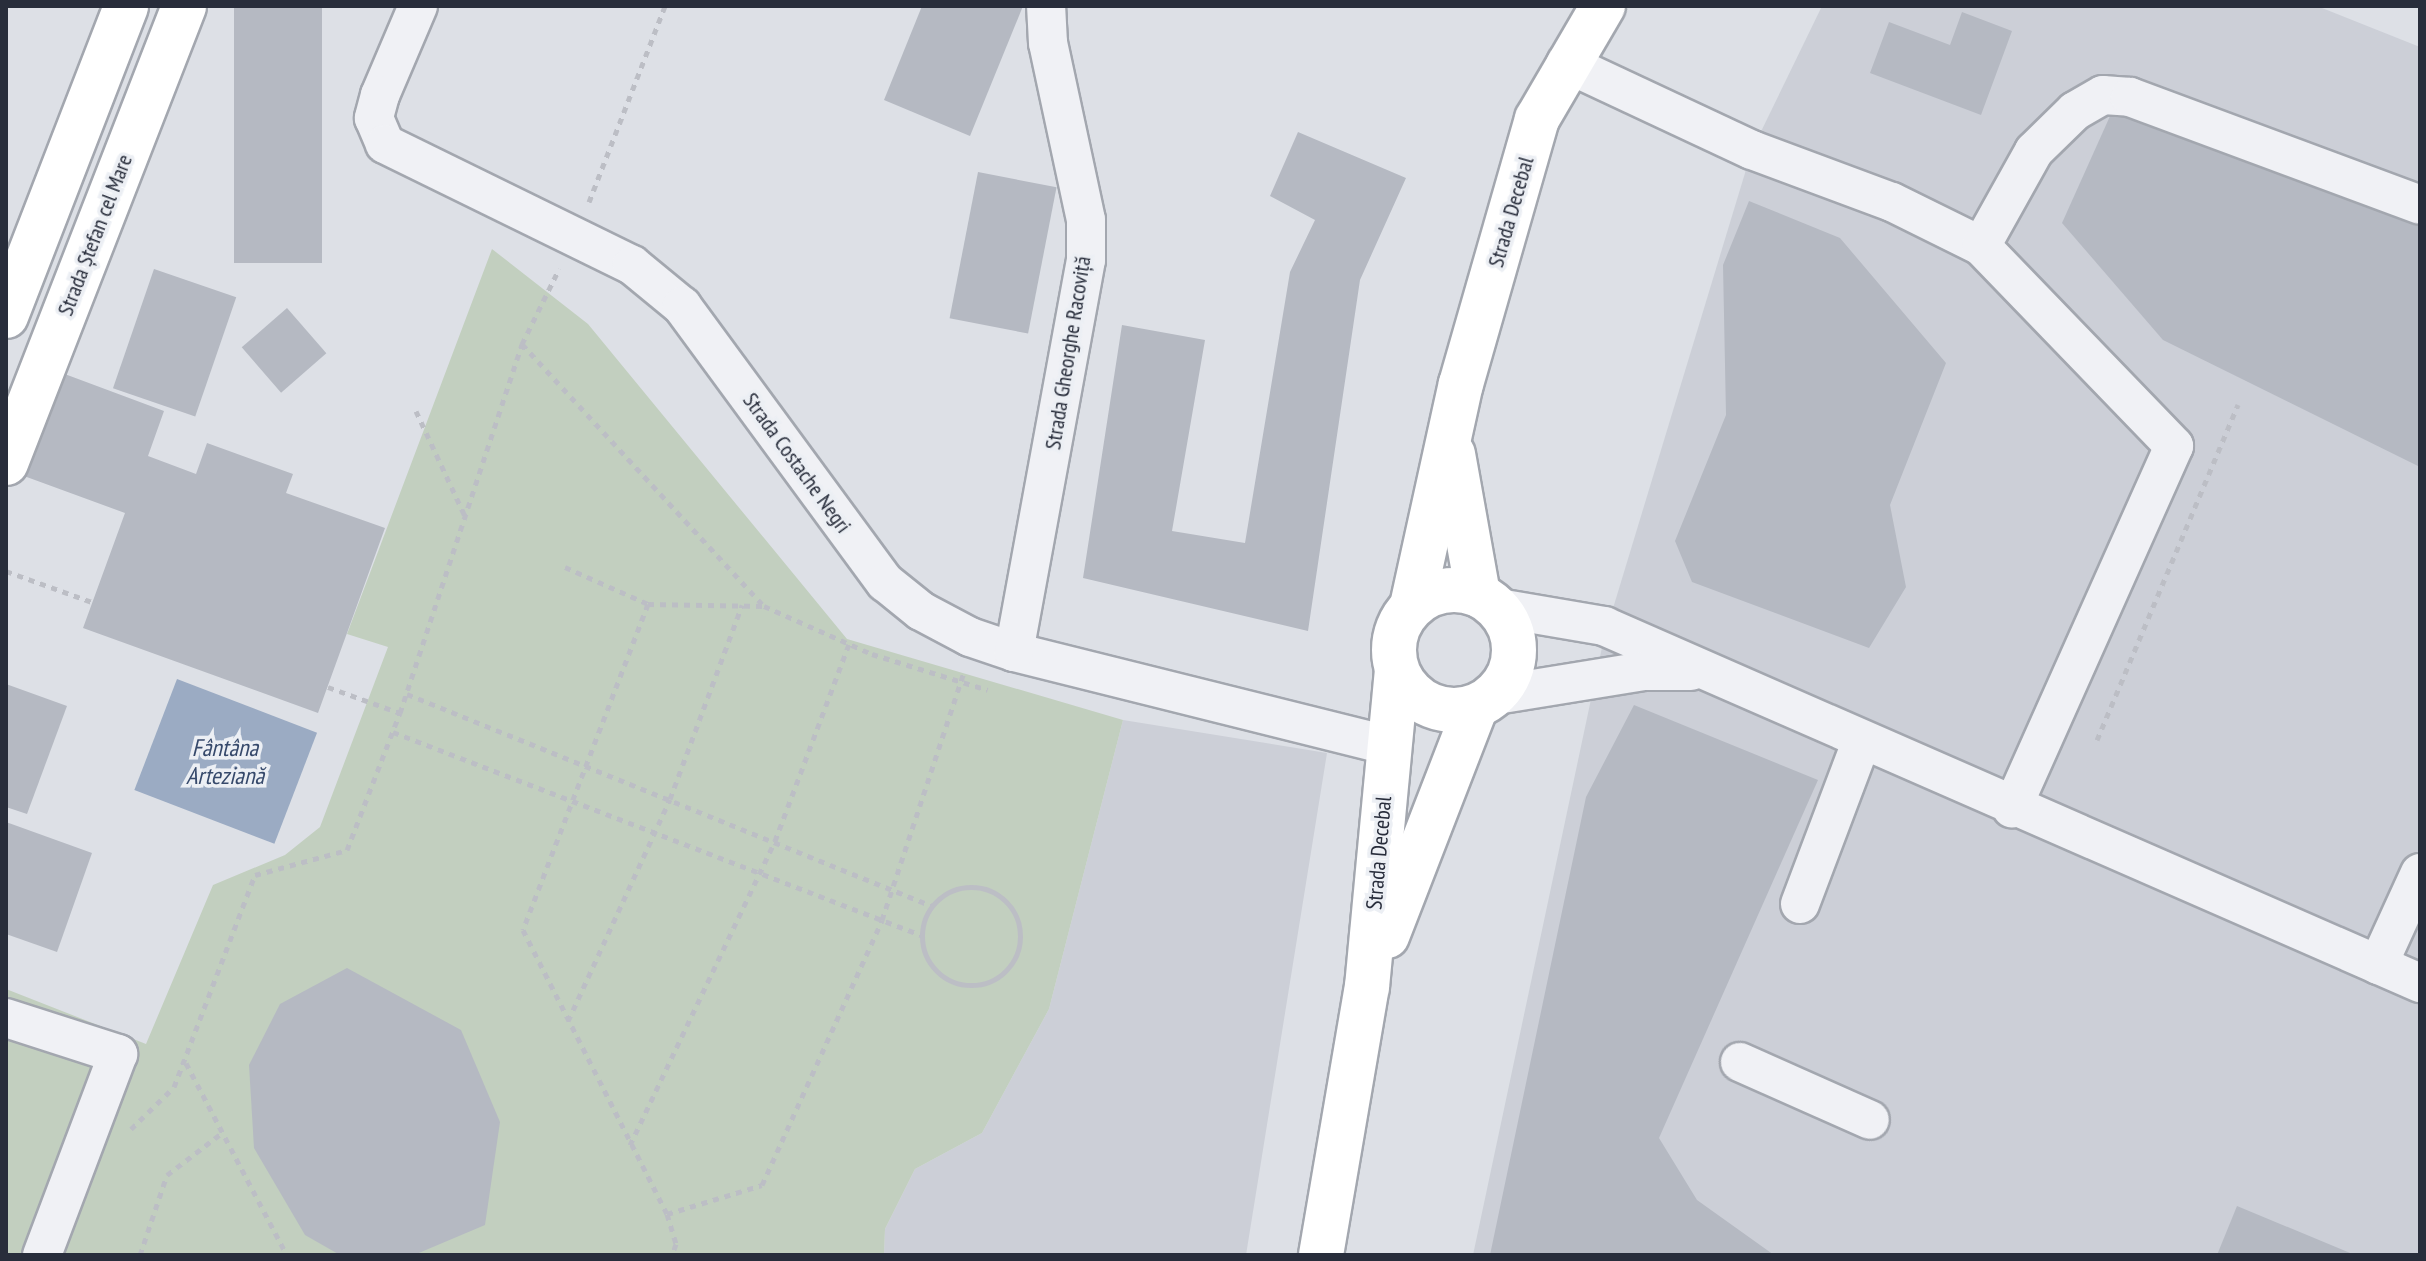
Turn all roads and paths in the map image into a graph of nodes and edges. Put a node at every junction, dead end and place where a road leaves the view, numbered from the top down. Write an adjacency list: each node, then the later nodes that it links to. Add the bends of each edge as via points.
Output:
1 (126, 6): 6 (street); 11 (main road)
2 (418, 6): 9 (street, Strada Costache Negri, via 374,118 385,144)
3 (665, 6): 9 (path)
4 (1046, 6): 28 (street, Strada Gheorghe Racoviță, via 1048,43 1086,220 1086,260)
5 (1603, 6): 7 (main road, Strada Decebal)
6 (180, 16): 16 (main road, Strada Ștefan cel Mare)
7 (1566, 63): 10 (street, via 1752,150 1892,202); 15 (main road, Strada Decebal, via 1537,119)
8 (2420, 205): 10 (street, via 2130,97 2103,95 2075,111 2034,151)
9 (576, 237): 12 (path); 26 (street, Strada Costache Negri, via 632,265 682,306 885,582 921,611)
10 (1981, 246): 44 (street, via 2174,446)
11 (6, 316)
12 (522, 344): 17 (path); 24 (path)
13 (2238, 404): 39 (path)
14 (416, 411): 17 (path)
15 (1449, 432): 21 (main road, Strada Decebal); 25 (main road, Strada Decebal)
16 (6, 463)
17 (465, 517): 34 (path)
18 (565, 567): 22 (path)
19 (6, 571): 20 (path)
20 (92, 602)
21 (1488, 602): 25 (main road, via 1444,592); 29 (street, via 1604,626); 35 (main road, via 1511,628 1515,652 1510,675)
22 (648, 604): 23 (path); 41 (path)
23 (742, 605): 24 (path); 42 (path)
24 (764, 606): 27 (path)
25 (1412, 606): 30 (main road, via 1395,637)
26 (970, 637): 28 (street, Strada Costache Negri); 31 (path)
27 (849, 644): 31 (path); 46 (path)
28 (1014, 652): 40 (street, Strada Costache Negri)
29 (1701, 671): 35 (street, via 1644,671); 38 (street)
30 (1397, 672): 35 (main road, via 1409,692 1429,706 1452,711); 40 (main road, Strada Decebal)
31 (962, 682): 33 (path); 49 (path)
32 (328, 687): 36 (path)
33 (988, 690)
34 (407, 694): 36 (path); 41 (path)
35 (1486, 701): 56 (main road, Strada Decebal)
36 (400, 713): 37 (path)
37 (393, 732): 43 (path); 59 (path, via 347,850 255,875)
38 (1862, 740): 44 (street); 50 (street)
39 (2097, 740)
40 (1390, 746): 56 (main road, Strada Decebal)
41 (585, 766): 42 (path); 43 (path)
42 (670, 799): 45 (path); 46 (path)
43 (572, 801): 45 (path); 58 (path, via 523,930)
44 (2012, 808): 54 (street)
45 (654, 832): 47 (path); 58 (path)
46 (775, 841): 47 (path); 49 (path)
47 (761, 872): 52 (path); 64 (path)
48 (2420, 873): 54 (street)
49 (892, 888): 51 (path); 52 (path)
50 (1800, 904)
51 (932, 906): 53 (path); 53 (path, via 960,888 976,887 1006,900 1021,929 1015,961 990,982 958,984 931,966)
52 (882, 920): 53 (path); 65 (path, via 762,1185)
53 (921, 935)
54 (2378, 965): 55 (street)
55 (2420, 983)
56 (1367, 987): 70 (main road, Strada Decebal)
57 (6, 1018): 66 (street, via 118,1054)
58 (568, 1022): 64 (path)
59 (185, 1062): 62 (path); 63 (path, via 174,1087)
60 (1740, 1062): 61 (street)
61 (1870, 1120)
62 (222, 1133): 67 (path, via 167,1175); 68 (path)
63 (121, 1139)
64 (630, 1146): 65 (path)
65 (667, 1214): 69 (path, via 676,1244)
66 (42, 1255)
67 (140, 1255)
68 (287, 1255)
69 (672, 1255)
70 (1321, 1255)

